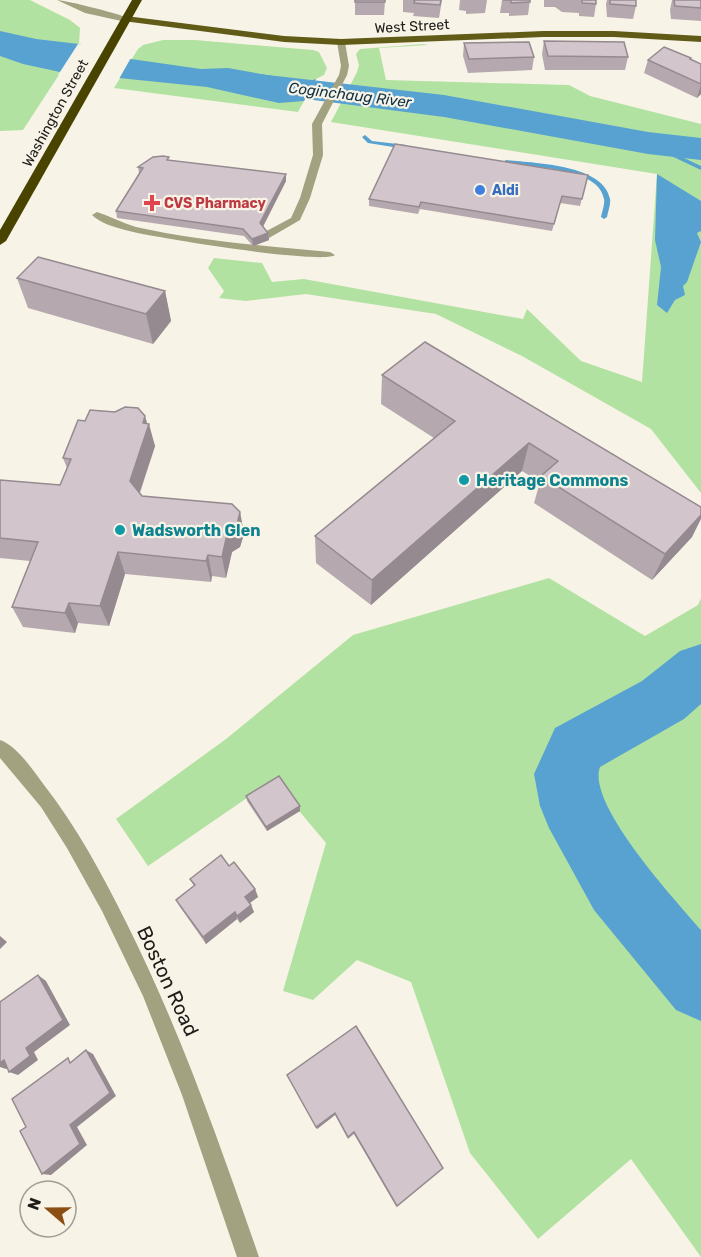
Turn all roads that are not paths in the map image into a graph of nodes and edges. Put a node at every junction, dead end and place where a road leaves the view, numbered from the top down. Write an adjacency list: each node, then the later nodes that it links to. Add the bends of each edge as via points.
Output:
1 (61, 0): 3 (street)
2 (137, 0): 3 (highway, Washington Street)
3 (126, 19): 5 (main road, West Street, via 284,39); 8 (highway, Washington Street)
4 (701, 39): 5 (main road, West Street, via 543,34)
5 (341, 42): 7 (street, via 343,75 316,128 318,155 295,220)
6 (97, 215): 10 (street, via 113,225)
7 (265, 236)
8 (0, 240)
9 (249, 242): 10 (street)
10 (225, 245): 11 (street)
11 (330, 255)
12 (0, 747): 13 (street, Boston Road, via 56,815 88,867 130,950 172,1041)
13 (248, 1257)

